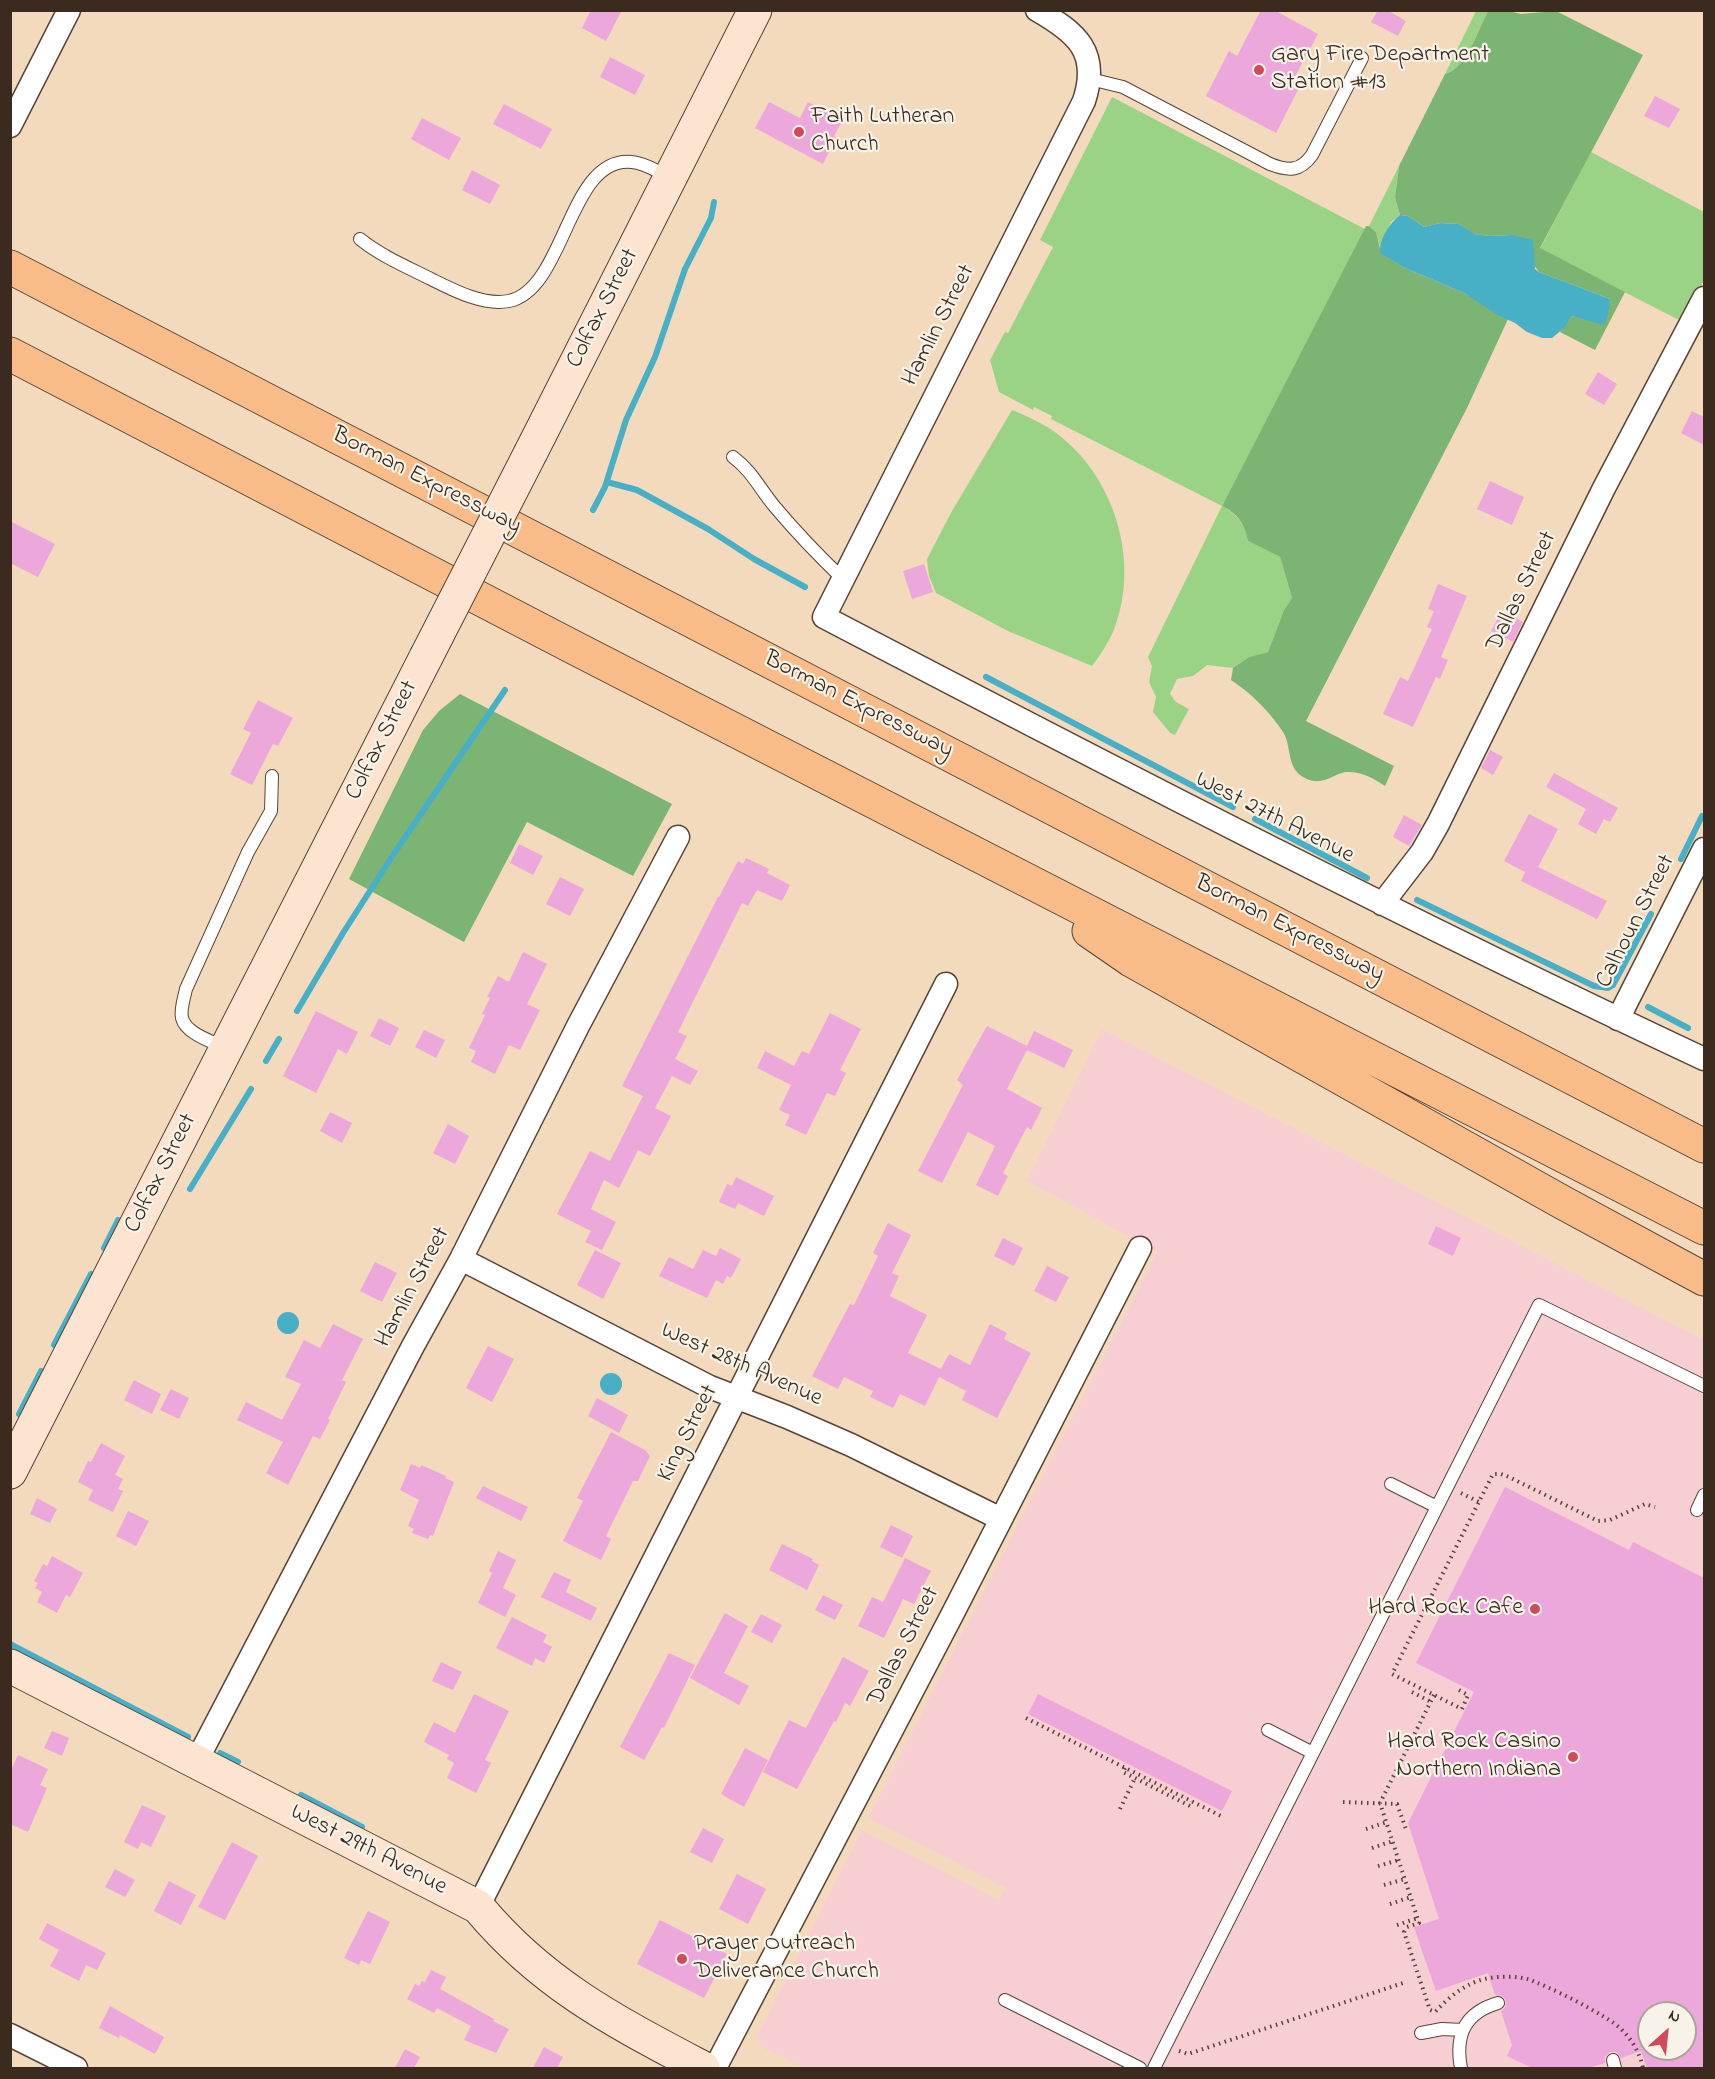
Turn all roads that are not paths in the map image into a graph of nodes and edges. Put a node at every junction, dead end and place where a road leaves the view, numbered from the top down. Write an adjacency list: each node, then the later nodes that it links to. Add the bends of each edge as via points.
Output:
1 (69, 10): 6 (street)
2 (755, 10): 7 (street, Colfax Street)
3 (1037, 10): 5 (street, Hamlin Street, via 1079,42 1087,55)
4 (1362, 58): 5 (lane, via 1312,155 1293,170 1270,164 1123,87)
5 (1090, 79): 13 (street, Hamlin Street, via 1079,111)
6 (10, 126)
7 (671, 178): 8 (lane, via 632,162 607,167 584,193 537,283 509,301 458,292); 22 (street, Colfax Street, bridge)
8 (360, 239)
9 (10, 267): 24 (highway, Borman Expressway)
10 (1704, 298): 19 (street, Dallas Street, via 1604,488 1435,830)
11 (10, 354): 18 (highway)
12 (733, 457): 13 (lane, via 747,467 795,531)
13 (843, 579): 14 (street, Hamlin Street)
14 (824, 617): 19 (street, West 27th Avenue)
15 (273, 776): 22 (lane, via 271,811 248,852 186,989 182,1011 190,1029)
16 (678, 837): 29 (street, Hamlin Street)
17 (1704, 849): 21 (street, Calhoun Street)
18 (982, 856): 27 (highway); 30 (highway, via 1131,960)
19 (1382, 904): 21 (street, West 27th Avenue)
20 (946, 984): 32 (street, King Street)
21 (1618, 1019): 23 (street, West 27th Avenue)
22 (226, 1048): 33 (street, Colfax Street)
23 (1704, 1059)
24 (1665, 1125): 25 (highway); 26 (highway, Borman Expressway)
25 (1704, 1136)
26 (1704, 1146)
27 (1704, 1228)
28 (1140, 1248): 38 (street, Dallas Street)
29 (461, 1259): 32 (street, West 28th Avenue); 42 (street, Hamlin Street)
30 (1704, 1279)
31 (1704, 1386): 36 (lane, via 1539,1305)
32 (737, 1399): 38 (street, West 28th Avenue, via 851,1445); 43 (street, King Street)
33 (10, 1472)
34 (1391, 1484): 36 (lane)
35 (1704, 1496): 37 (lane)
36 (1437, 1507): 41 (lane)
37 (1697, 1510)
38 (1001, 1519): 51 (street, Dallas Street)
39 (10, 1666): 42 (street, West 29th Avenue)
40 (1268, 1730): 41 (lane)
41 (1313, 1753): 53 (lane)
42 (196, 1762): 43 (street, West 29th Avenue)
43 (478, 1907): 50 (street, West 29th Avenue, via 509,1942 570,1992)
44 (1005, 2000): 52 (lane)
45 (1498, 2003): 46 (lane, via 1480,2011)
46 (1463, 2030): 47 (lane); 54 (lane, via 1458,2048)
47 (1421, 2033)
48 (10, 2035): 49 (street)
49 (76, 2068)
50 (704, 2068)
51 (715, 2068)
52 (1140, 2068)
53 (1154, 2068)
54 (1461, 2068)

